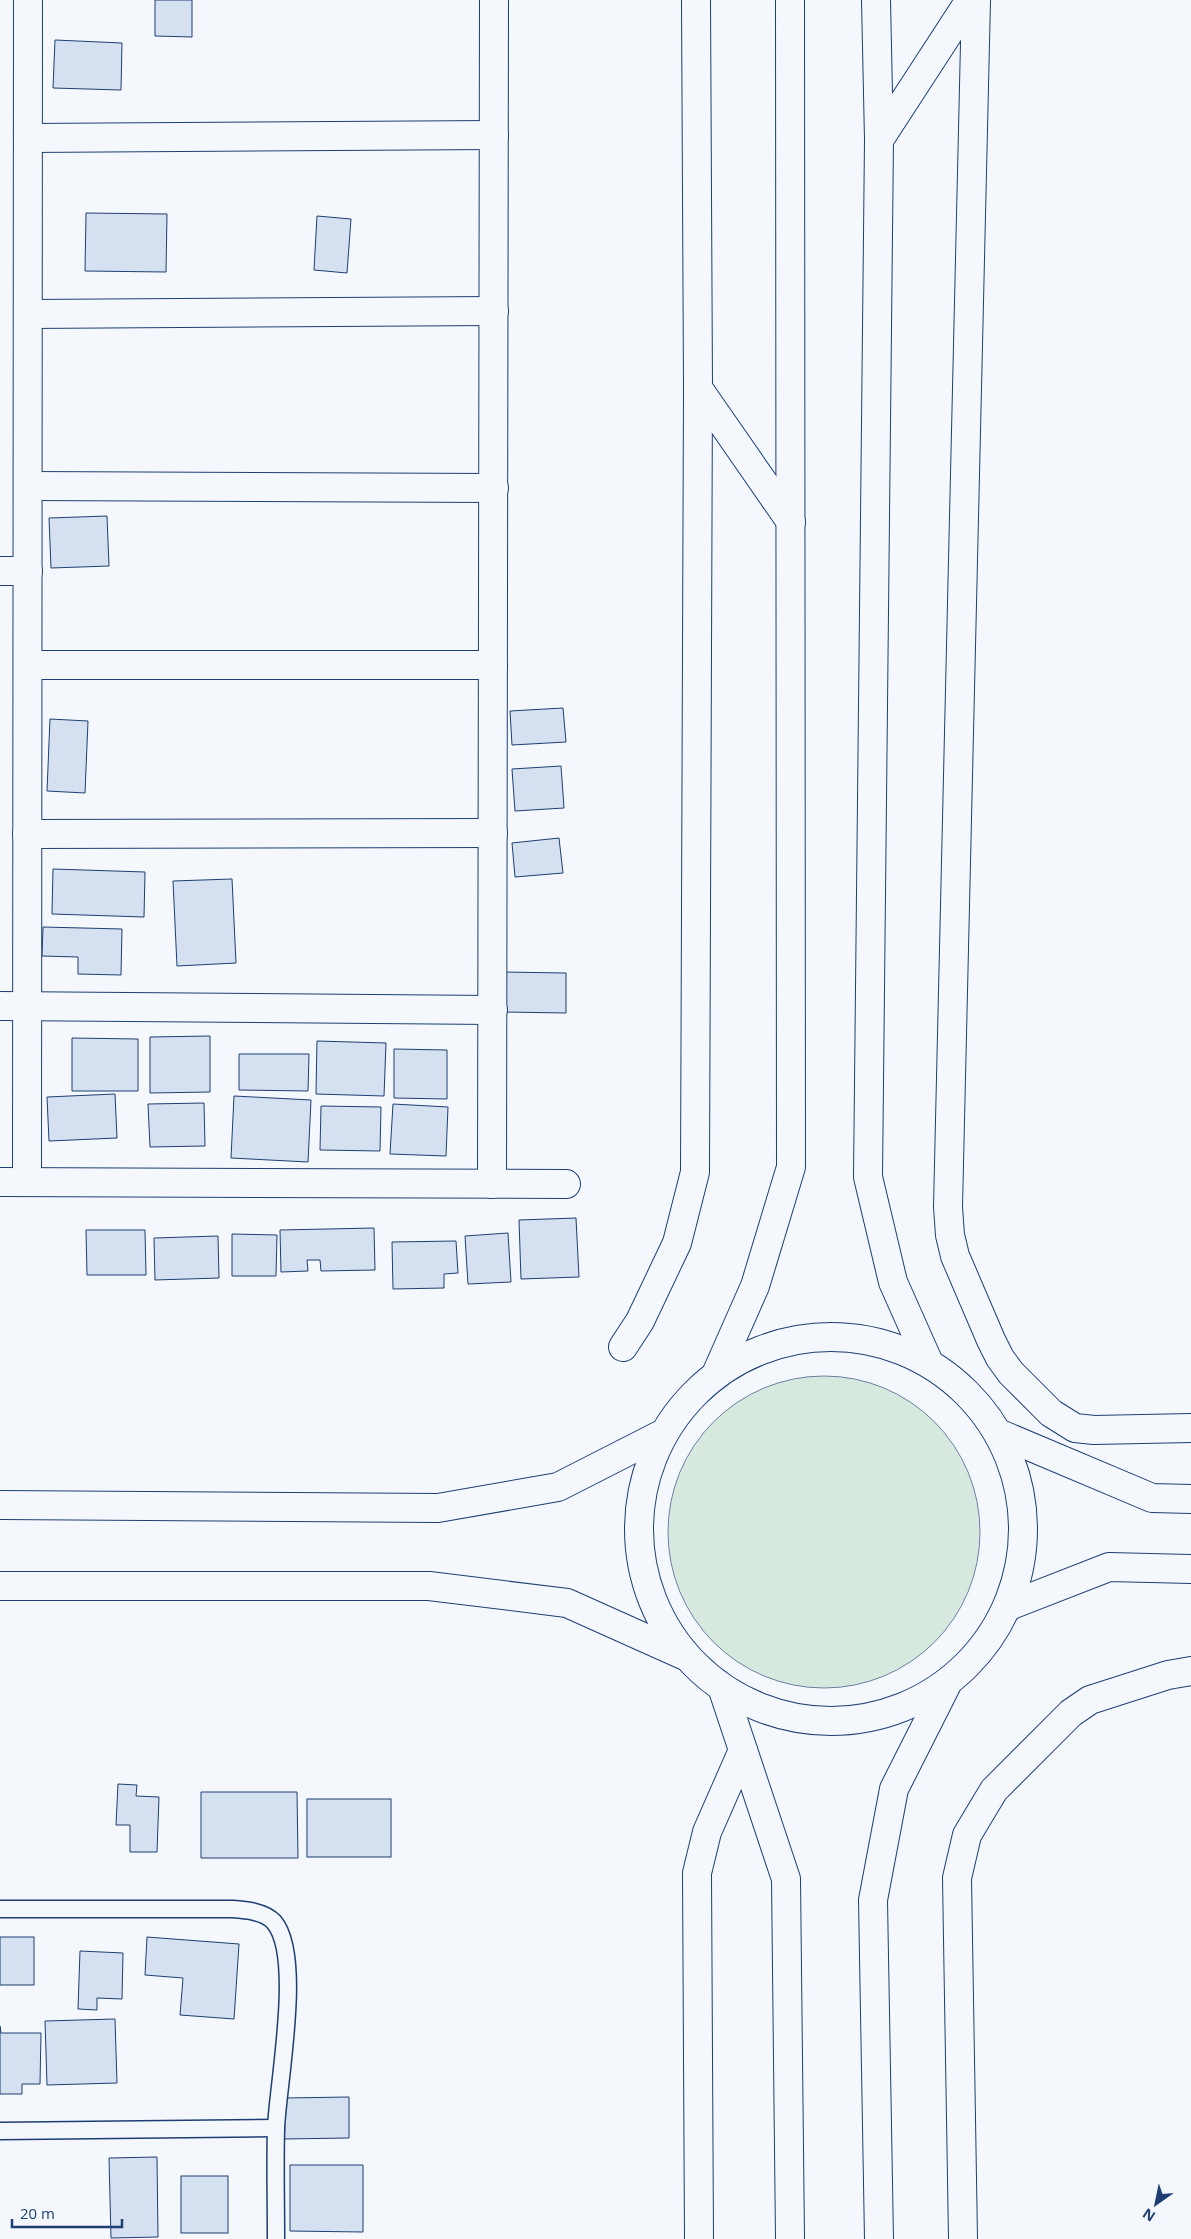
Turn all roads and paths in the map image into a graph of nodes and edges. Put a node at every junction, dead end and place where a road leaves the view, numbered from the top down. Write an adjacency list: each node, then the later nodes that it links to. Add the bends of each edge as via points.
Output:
1 (28, 0): 9 (street)
2 (494, 0): 8 (street)
3 (696, 0): 13 (street)
4 (790, 0): 16 (street)
5 (876, 0): 10 (street)
6 (970, 0): 10 (street)
7 (976, 0): 33 (street, via 948,1207 950,1235 955,1256 1000,1358 1051,1413 1075,1428)
8 (494, 135): 9 (street); 11 (street)
9 (28, 138): 12 (street)
10 (879, 140): 31 (street, via 868,1177 893,1282)
11 (494, 311): 12 (street); 15 (street)
12 (28, 314): 14 (street)
13 (698, 388): 16 (street); 30 (street, via 695,1172 677,1243 640,1321)
14 (28, 486): 15 (street); 18 (street)
15 (494, 488): 20 (street)
16 (791, 522): 32 (street, via 791,1167 755,1286)
17 (0, 571): 18 (street)
18 (28, 572): 19 (street)
19 (28, 665): 20 (street); 22 (street)
20 (493, 665): 21 (street)
21 (493, 833): 22 (street); 25 (street)
22 (27, 834): 24 (street)
23 (0, 1006): 24 (street)
24 (28, 1007): 25 (street); 27 (street)
25 (493, 1010): 28 (street)
26 (0, 1182): 27 (street)
27 (27, 1182): 28 (street)
28 (492, 1184): 29 (street)
29 (566, 1184)
30 (623, 1346)
31 (929, 1363): 32 (street, via 858,1338 784,1341); 34 (street, via 968,1394)
32 (716, 1372): 35 (street, via 694,1391)
33 (1191, 1428)
34 (998, 1433): 36 (street, via 1152,1498); 40 (street, via 1019,1489 1023,1548)
35 (660, 1435): 37 (street, via 558,1487 438,1508); 41 (street, via 637,1509 645,1586)
36 (1191, 1498)
37 (0, 1505)
38 (1191, 1569): 40 (street, via 1109,1567)
39 (0, 1586): 41 (street, via 429,1586 567,1603)
40 (1009, 1606): 43 (street, via 983,1649)
41 (683, 1654): 44 (street)
42 (1191, 1671): 53 (street, via 1168,1675 1090,1700 1071,1713 994,1790 967,1836 957,1878)
43 (947, 1684): 44 (street, via 875,1718 806,1720 796,1720); 52 (street, via 894,1789 873,1900)
44 (723, 1690): 45 (street)
45 (743, 1750): 50 (street, via 707,1832 698,1873); 51 (street, via 786,1879)
46 (0, 1909): 47 (lane, via 231,1909 262,1914 273,1921 286,1946 289,1976)
47 (276, 2128): 48 (lane); 49 (lane)
48 (0, 2131)
49 (276, 2239)
50 (699, 2239)
51 (790, 2239)
52 (879, 2239)
53 (963, 2239)

